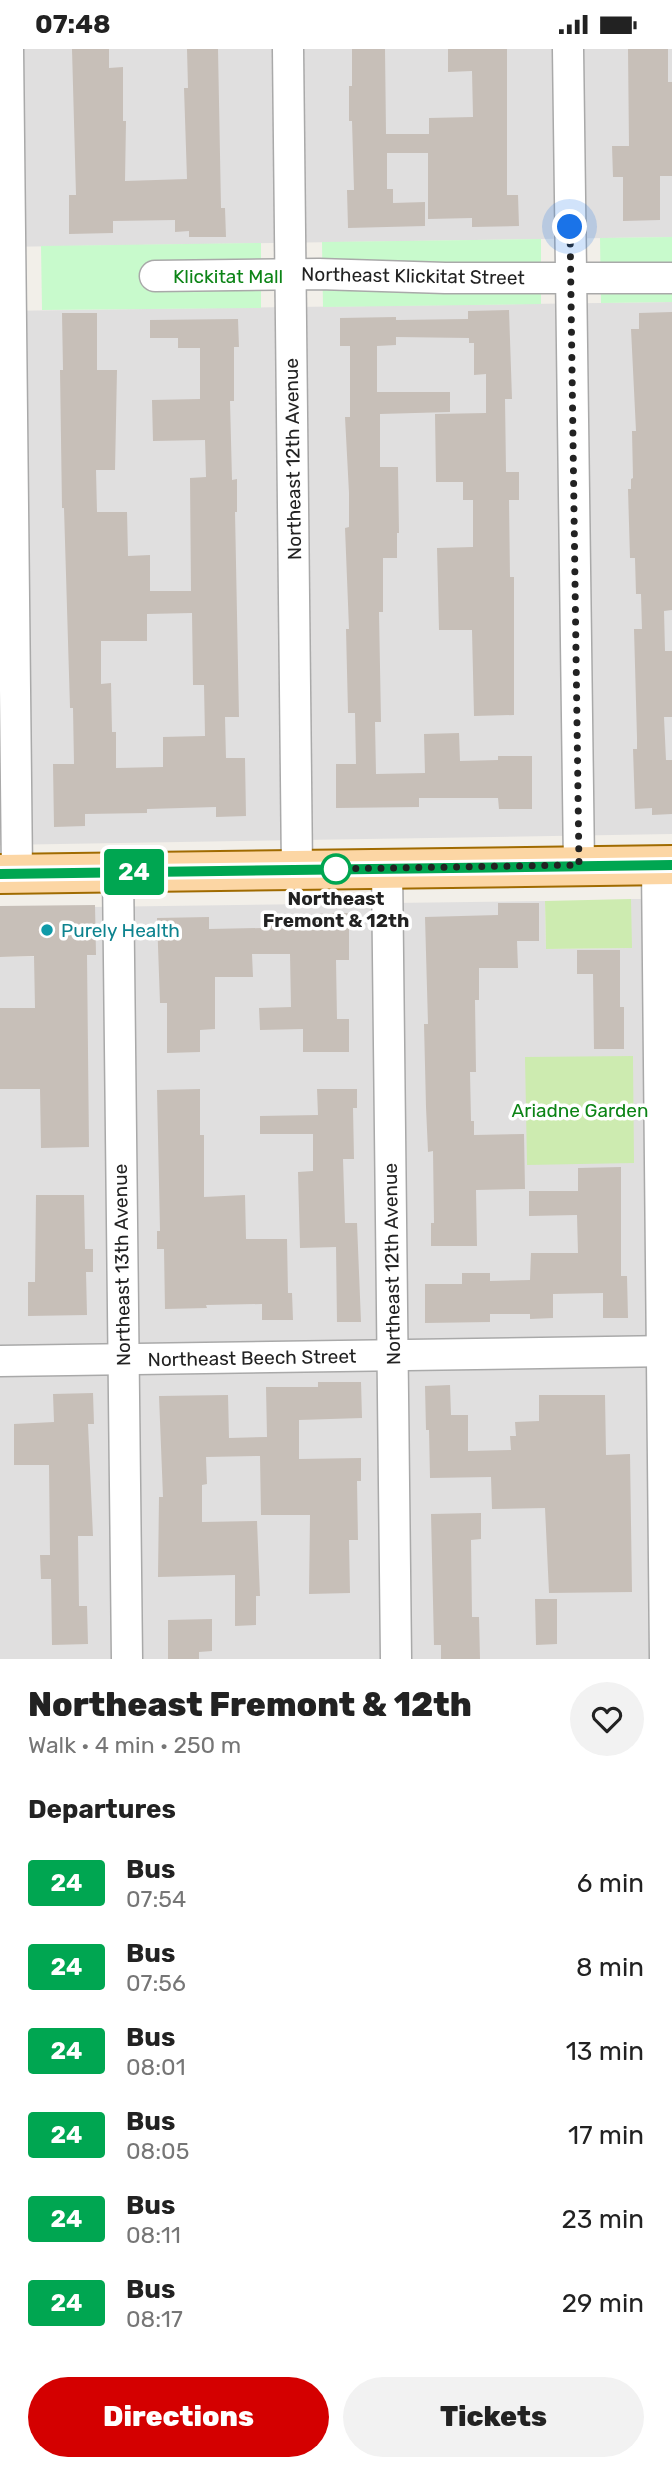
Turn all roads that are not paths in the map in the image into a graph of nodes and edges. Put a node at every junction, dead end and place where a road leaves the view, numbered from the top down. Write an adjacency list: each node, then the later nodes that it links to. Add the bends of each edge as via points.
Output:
1 (8, 49): 8 (street)
2 (288, 49): 4 (street, Northeast 12th Avenue)
3 (568, 49): 6 (street)
4 (291, 275): 5 (street, Northeast Klickitat Street); 6 (street, Northeast Klickitat Street); 12 (street, Northeast 12th Avenue)
5 (155, 277)
6 (570, 278): 7 (street, Northeast Klickitat Street); 9 (street)
7 (672, 278)
8 (5, 279): 14 (street)
9 (579, 865): 10 (main road); 11 (main road)
10 (664, 865): 15 (street)
11 (387, 868): 12 (main road); 16 (street, Northeast 12th Avenue)
12 (298, 870): 13 (main road)
13 (118, 872): 14 (main road); 17 (street, Northeast 13th Avenue)
14 (9, 873)
15 (668, 1351): 16 (street, Northeast Beech Street); 21 (street)
16 (394, 1355): 17 (street, Northeast Beech Street); 20 (street, Northeast 12th Avenue)
17 (123, 1359): 18 (street, Northeast Beech Street); 19 (street, Northeast 13th Avenue)
18 (0, 1361)
19 (127, 1659)
20 (396, 1659)
21 (665, 1659)

